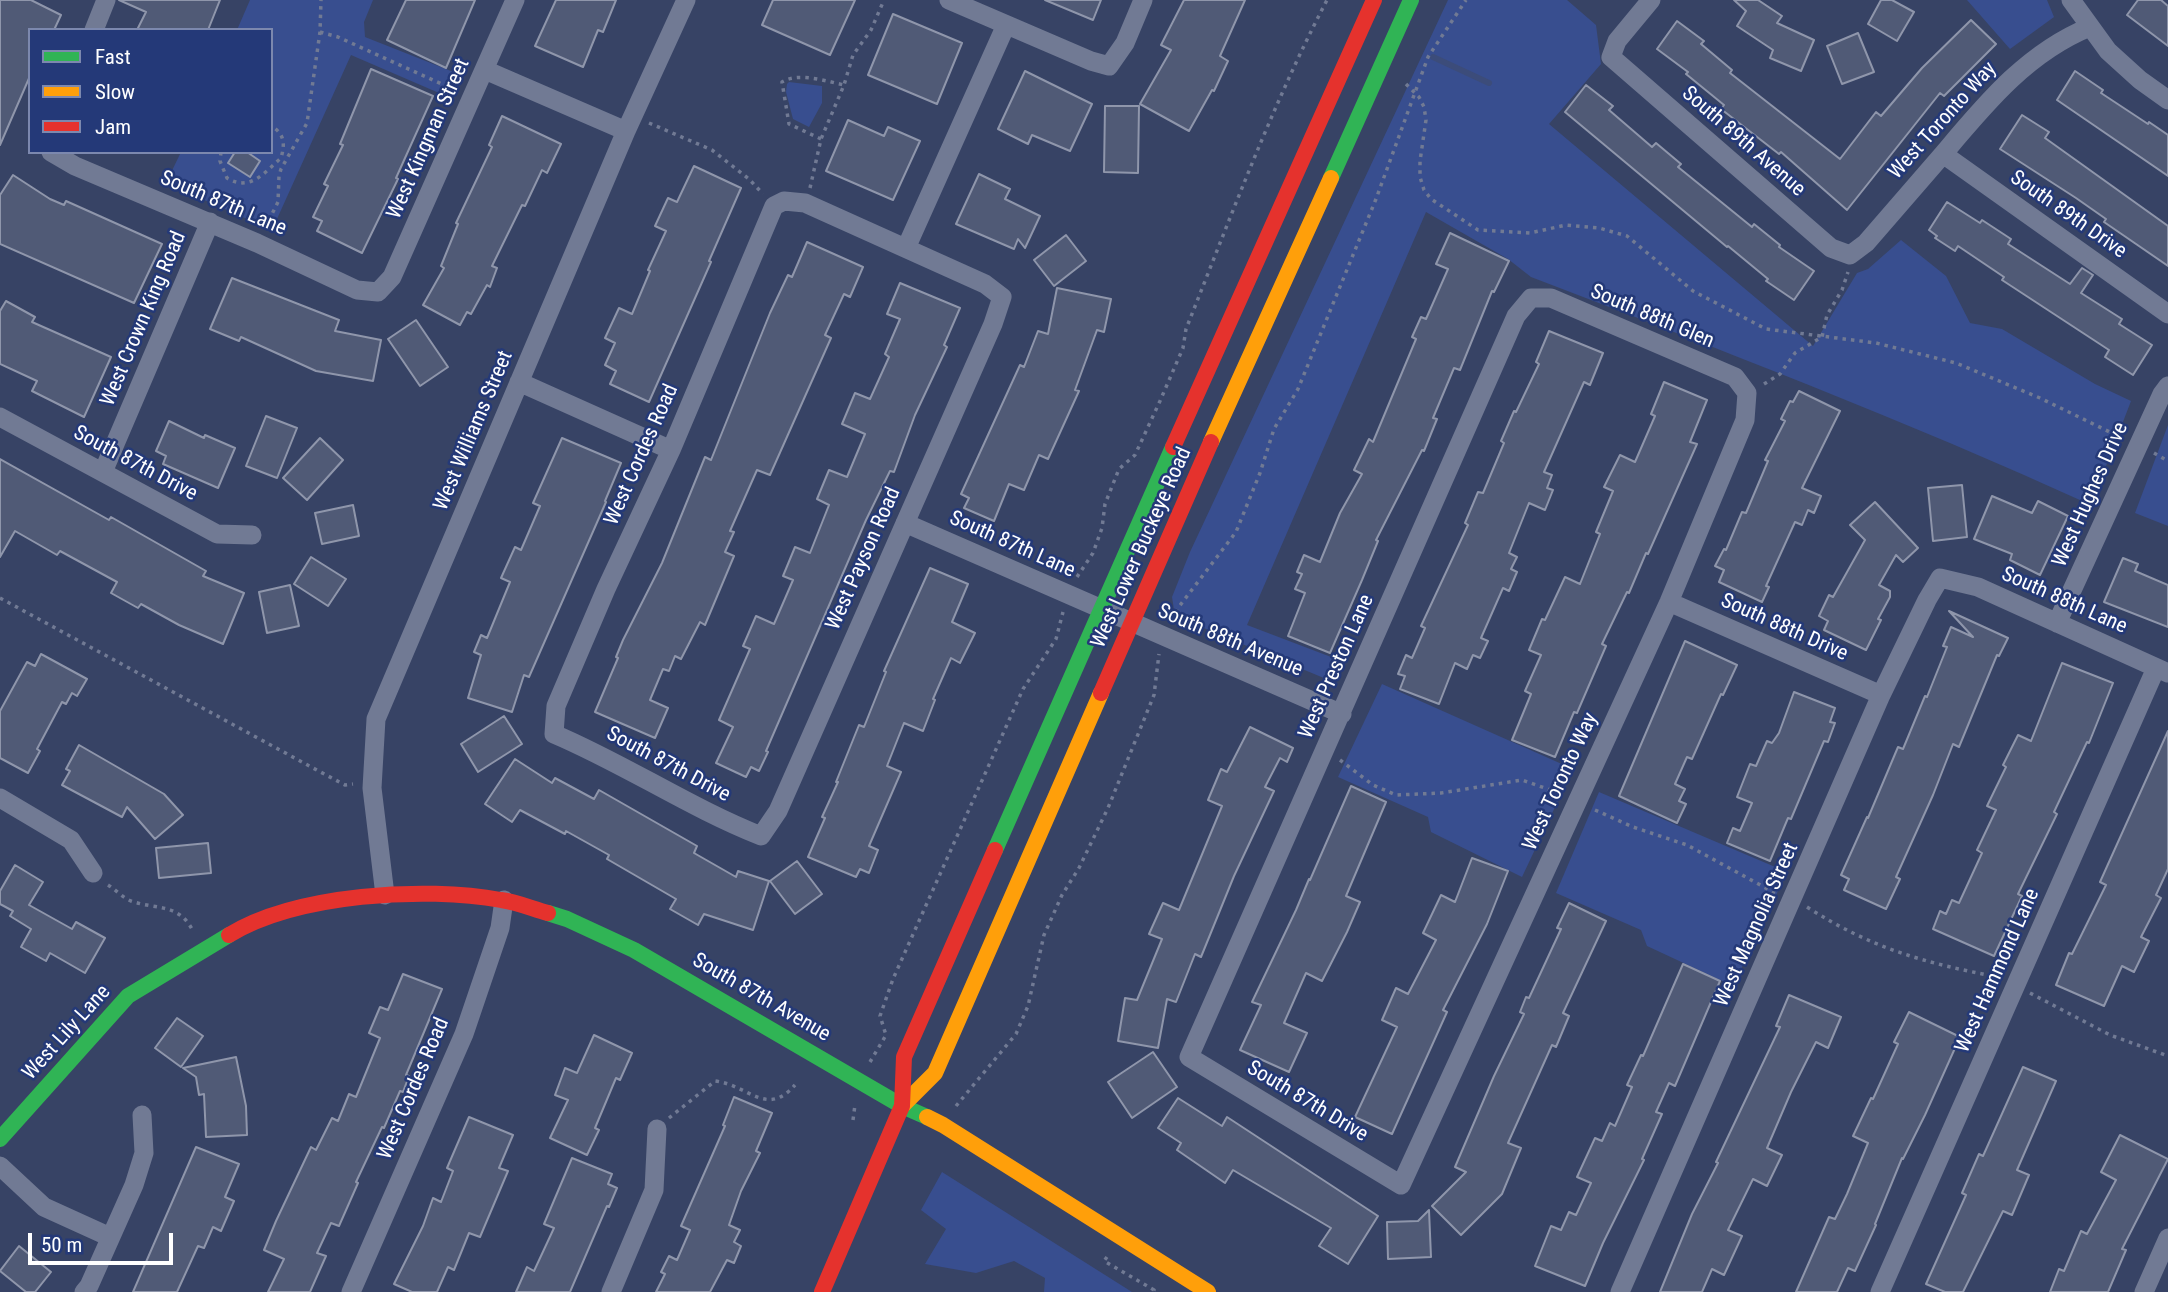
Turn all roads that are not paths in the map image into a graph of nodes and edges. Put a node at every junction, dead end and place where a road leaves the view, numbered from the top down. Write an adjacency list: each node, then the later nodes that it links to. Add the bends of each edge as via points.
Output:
1 (106, 0): 12 (street)
2 (515, 0): 13 (street, West Kingman Street)
3 (686, 0): 15 (street, West Williams Street)
4 (949, 0): 10 (street)
5 (1143, 0): 10 (street, via 1125,43 1109,66)
6 (1374, 0): 34 (main road, West Lower Buckeye Road)
7 (1410, 0): 36 (main road, West Lower Buckeye Road)
8 (1651, 0): 20 (street, South 89th Avenue, via 1617,41 1611,57 1831,248)
9 (2071, 0): 11 (street)
10 (1006, 25): 19 (street)
11 (2090, 27): 14 (street, via 2108,51); 17 (street, West Toronto Way, via 2068,36 2019,71)
12 (95, 28)
13 (485, 69): 15 (street); 21 (street, West Kingman Street, via 392,277)
14 (2168, 100)
15 (630, 123): 24 (street, West Williams Street)
16 (54, 154): 18 (street, South 87th Lane)
17 (1943, 154): 20 (street, West Toronto Way, via 1866,243); 23 (street, South 89th Drive)
18 (210, 222): 21 (street, South 87th Lane, via 357,290); 29 (street, West Crown King Road)
19 (906, 248): 28 (street, West Cordes Road, via 805,203 779,203); 30 (street, West Payson Road, via 985,284 1002,297)
20 (1850, 255)
21 (378, 292)
22 (1531, 298): 26 (street, South 88th Glen, via 1551,298 1735,377); 39 (street, West Preston Lane, via 1516,316)
23 (2168, 314)
24 (519, 383): 28 (street); 44 (street, West Williams Street, via 376,719 372,783)
25 (2168, 386): 35 (street, West Hughes Drive)
26 (1747, 393): 33 (street, West Toronto Way, via 1745,420)
27 (0, 417): 29 (street, South 87th Drive)
28 (671, 450): 40 (street, West Cordes Road, via 556,706)
29 (103, 472): 31 (street, South 87th Drive, via 217,534)
30 (905, 523): 34 (street, South 87th Lane); 42 (street, West Payson Road, via 778,811)
31 (252, 535)
32 (1940, 578): 35 (street, South 88th Lane, via 1978,587); 38 (street, West Magnolia Street)
33 (1669, 602): 38 (street, South 88th Drive); 53 (street, West Toronto Way)
34 (1100, 609): 36 (street, South 88th Avenue); 48 (main road, West Lower Buckeye Road, via 904,1057)
35 (2057, 623): 37 (street, South 88th Lane)
36 (1132, 624): 39 (street, South 88th Avenue); 48 (main road, West Lower Buckeye Road, via 935,1073)
37 (2162, 670): 62 (street, West Hammond Lane)
38 (1881, 695): 61 (street, West Magnolia Street)
39 (1342, 714): 47 (street, West Preston Lane)
40 (554, 734): 42 (street, South 87th Drive)
41 (0, 798): 43 (street, via 71,840)
42 (761, 836)
43 (93, 873)
44 (385, 895): 45 (main road, South 87th Avenue); 46 (main road, South 87th Avenue, via 326,901)
45 (504, 900): 48 (main road, South 87th Avenue, via 568,919 634,950); 57 (street, West Cordes Road, via 500,928 464,1034)
46 (247, 923): 51 (main road, West Lily Lane, via 128,996)
47 (1189, 1057): 53 (street, South 87th Drive)
48 (902, 1106): 59 (main road, West Lower Buckeye Road); 60 (main road, South 87th Avenue, via 943,1125)
49 (142, 1115): 54 (street, via 144,1153)
50 (657, 1129): 58 (street, via 654,1190)
51 (0, 1139)
52 (0, 1166): 54 (street, via 44,1208)
53 (1401, 1185)
54 (110, 1237): 56 (street)
55 (2168, 1238): 63 (street)
56 (83, 1292)
57 (351, 1292)
58 (611, 1292)
59 (822, 1292)
60 (1208, 1292)
61 (1620, 1292)
62 (1880, 1292)
63 (2144, 1292)

